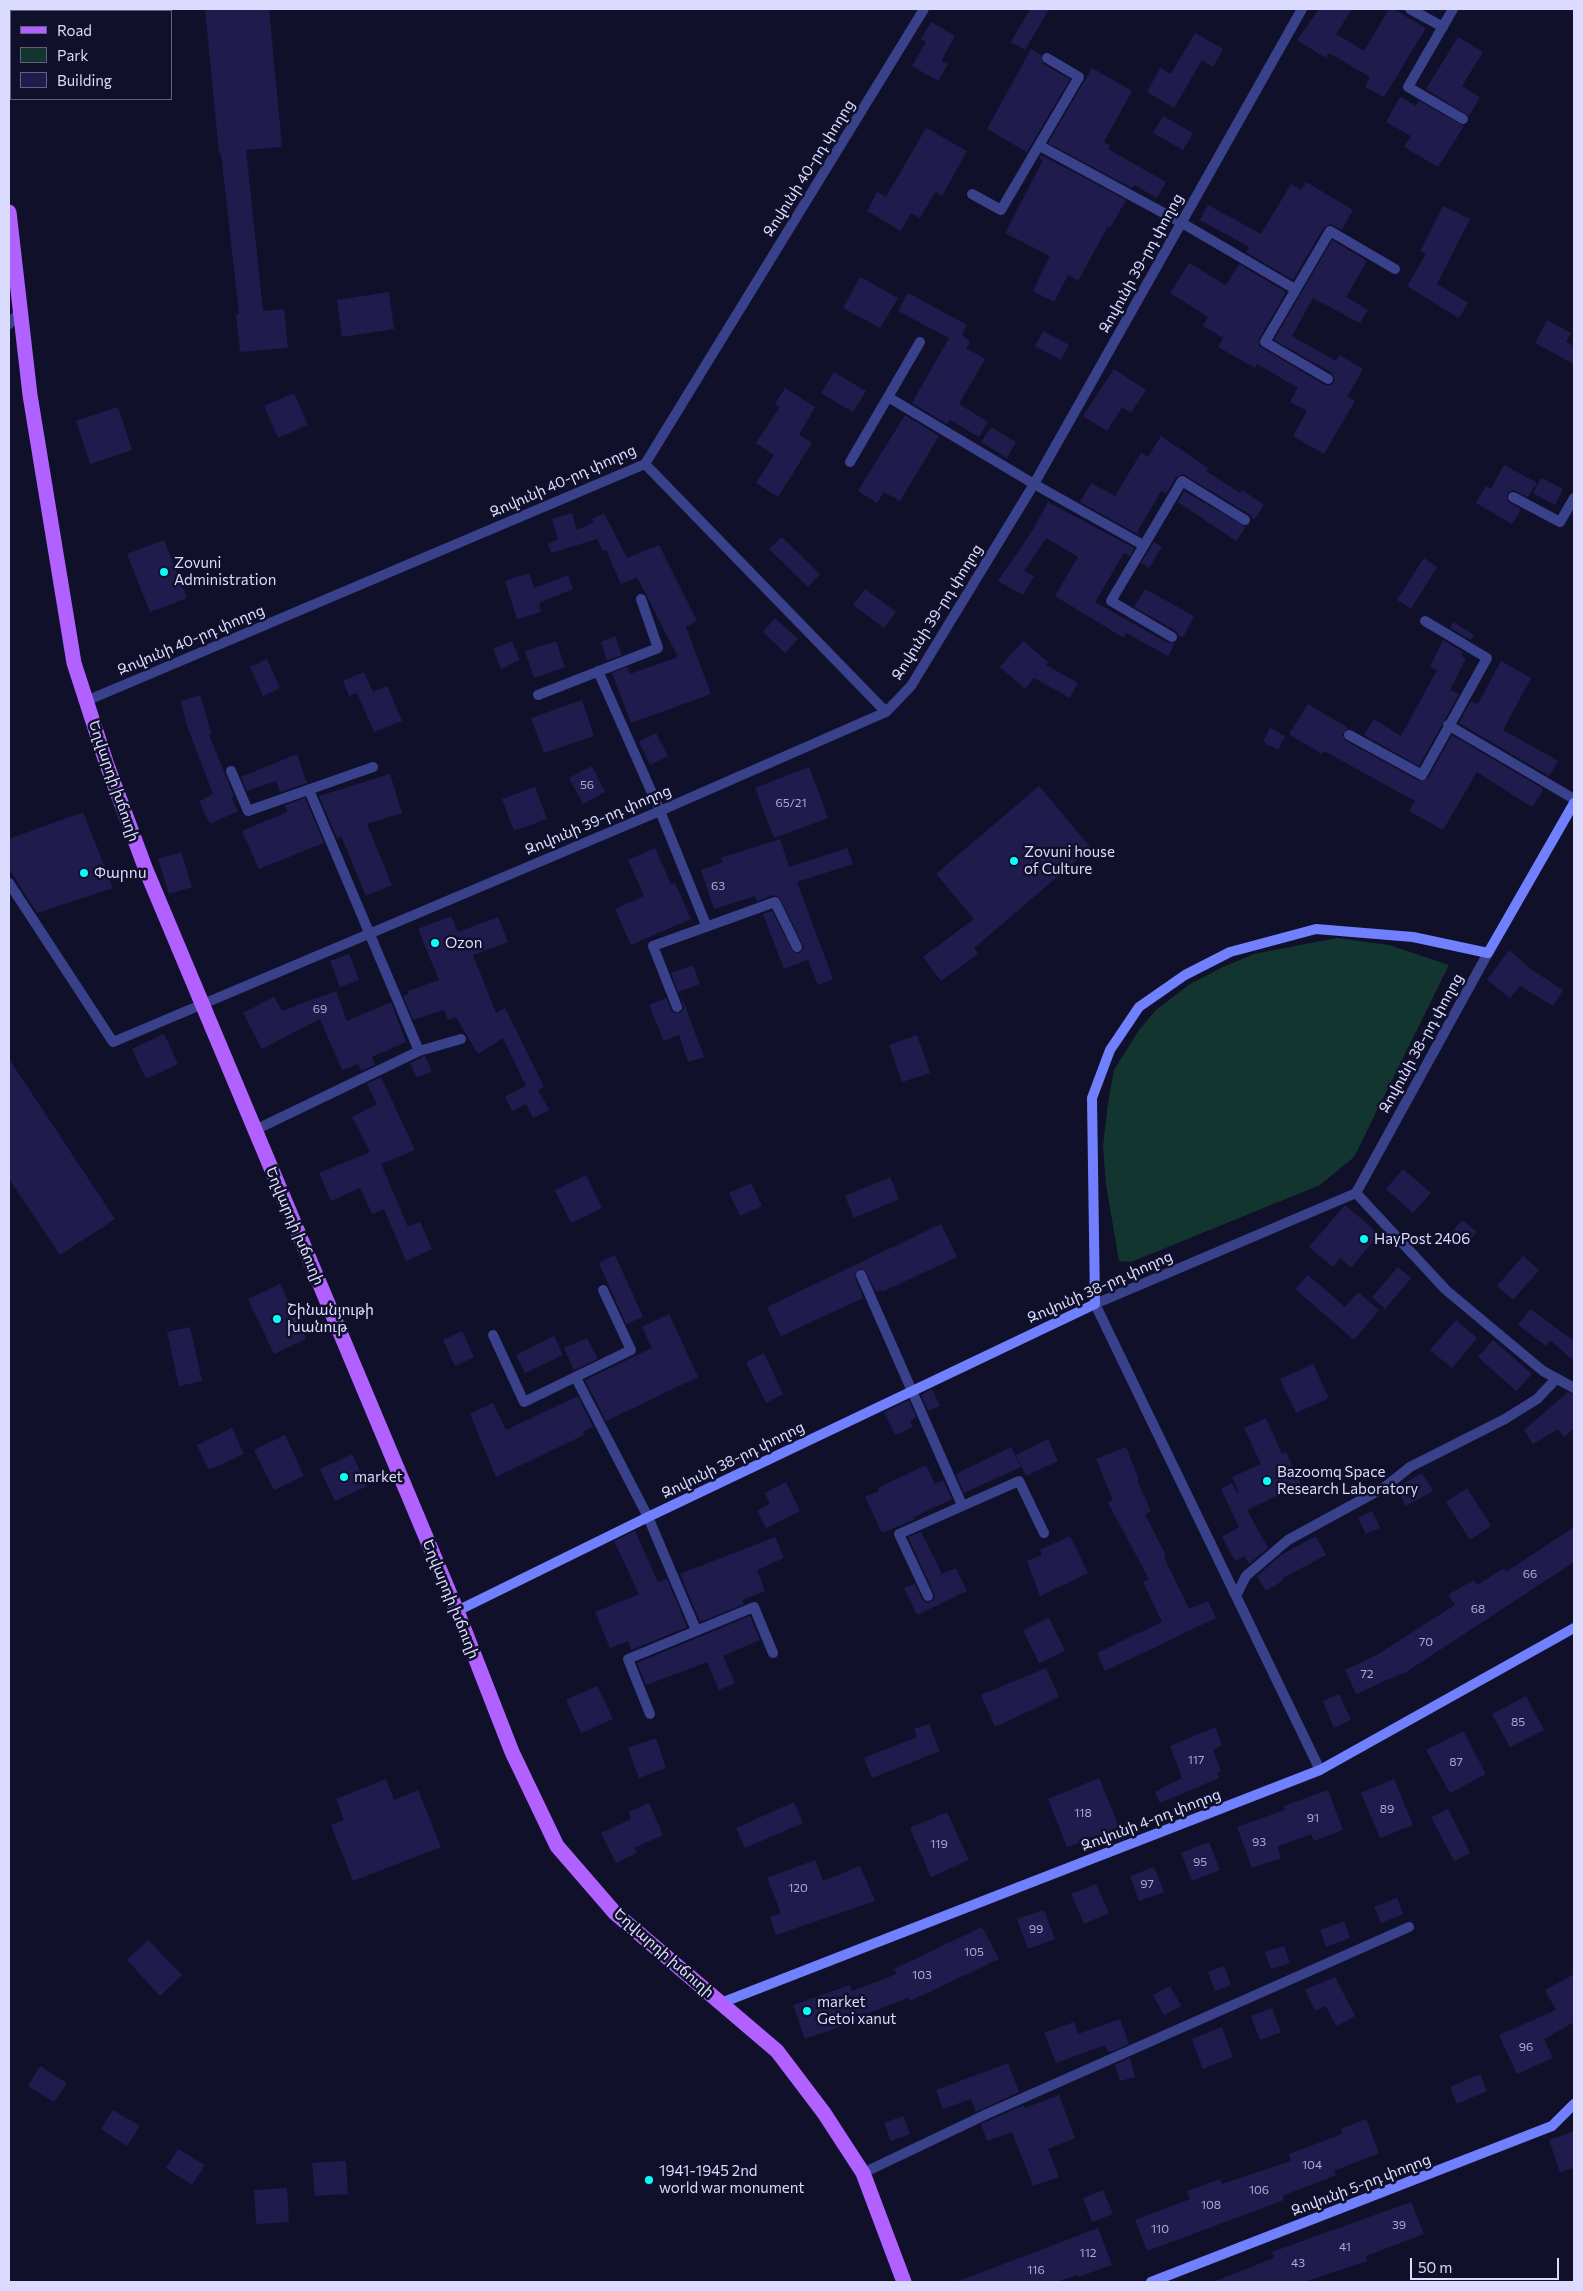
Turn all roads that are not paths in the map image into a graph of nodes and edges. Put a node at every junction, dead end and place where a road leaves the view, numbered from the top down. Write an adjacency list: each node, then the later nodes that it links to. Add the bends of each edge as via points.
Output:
1 (924, 9): 20 (street, Զովունի 40-րդ փողոց)
2 (1302, 9): 11 (street, Զովունի 39-րդ փողոց)
3 (1410, 9): 5 (street)
4 (1453, 9): 5 (street)
5 (1443, 27): 7 (street, via 1408,87)
6 (1047, 58): 8 (street, via 1080,77)
7 (1463, 119)
8 (1040, 146): 9 (street, via 1001,210); 11 (street)
9 (972, 194)
10 (9, 212): 14 (main road, Եղվարդի խճուղի)
11 (1182, 222): 13 (street); 21 (street, Զովունի 39-րդ փողոց)
12 (1394, 269): 13 (street, via 1330,231)
13 (1295, 289): 17 (street, via 1264,342)
14 (21, 311): 15 (street); 31 (main road, Եղվարդի խճուղի, via 30,395 73,654)
15 (9, 324)
16 (920, 342): 18 (street)
17 (1328, 379)
18 (888, 397): 19 (street); 21 (street)
19 (850, 462)
20 (645, 464): 31 (street, Զովունի 40-րդ փողոց); 32 (street)
21 (1034, 484): 25 (street); 32 (street, Զովունի 39-րդ փողոց, via 911,686)
22 (1513, 497): 23 (street, via 1560,522)
23 (1574, 498)
24 (1245, 520): 25 (street, via 1182,482)
25 (1143, 545): 28 (street, via 1110,601)
26 (642, 599): 29 (street, via 658,648)
27 (1425, 621): 33 (street, via 1487,658)
28 (1172, 637)
29 (598, 671): 30 (street); 40 (street)
30 (538, 695)
31 (86, 701): 46 (main road, Եղվարդի խճուղի, via 146,870)
32 (886, 712): 40 (street, Զովունի 39-րդ փողոց)
33 (1448, 726): 34 (street, via 1422,775); 38 (street)
34 (1349, 734)
35 (373, 767): 37 (street)
36 (231, 771): 37 (street, via 248,810)
37 (309, 790): 43 (street)
38 (1574, 799)
39 (1574, 803): 45 (street, Զովունի 38-րդ փողոց)
40 (660, 811): 42 (street); 43 (street, Զովունի 39-րդ փողոց)
41 (9, 883): 46 (street, Զովունի 39-րդ փողոց, via 113,1042)
42 (706, 926): 44 (street, via 775,902); 47 (street, via 653,946)
43 (369, 932): 46 (street, Զովունի 39-րդ փողոց); 49 (street)
44 (796, 948)
45 (1488, 953): 51 (street, Զովունի 38-րդ փողոց); 54 (street, via 1413,937 1316,930 1230,952 1185,975 1139,1007 1110,1050 1092,1098)
46 (203, 1004): 50 (main road, Եղվարդի խճուղի)
47 (677, 1008)
48 (461, 1039): 49 (street)
49 (419, 1051): 50 (street)
50 (256, 1130): 65 (main road, Եղվարդի խճուղի)
51 (1356, 1193): 54 (street, Զովունի 38-րդ փողոց); 57 (street, via 1446,1290 1542,1372)
52 (861, 1275): 59 (street)
53 (603, 1290): 56 (street, via 631,1350)
54 (1095, 1304): 59 (street, Զովունի 38-րդ փողոց); 64 (street)
55 (493, 1335): 56 (street, via 524,1402)
56 (576, 1378): 61 (street)
57 (1556, 1379): 58 (street); 64 (street, via 1537,1399 1505,1419 1410,1467 1385,1487 1288,1540 1246,1576)
58 (1574, 1388)
59 (912, 1391): 60 (street); 61 (street, Զովունի 38-րդ փողոց)
60 (962, 1505): 62 (street, via 1019,1482); 63 (street, via 899,1534)
61 (648, 1517): 65 (street, Զովունի 38-րդ փողոց); 67 (street)
62 (1044, 1534)
63 (928, 1596)
64 (1236, 1596): 70 (street)
65 (457, 1612): 72 (main road, Եղվարդի խճուղի, via 512,1752 557,1846 615,1912)
66 (1574, 1628): 70 (street, Զովունի 4-րդ փողոց)
67 (696, 1630): 68 (street, via 754,1606); 69 (street, via 628,1659)
68 (773, 1653)
69 (650, 1714)
70 (1320, 1770): 72 (street, Զովունի 4-րդ փողոց)
71 (1409, 1928): 74 (street)
72 (721, 2003): 74 (main road, Եղվարդի խճուղի, via 777,2052 824,2113)
73 (1574, 2104): 76 (street, Զովունի 5-րդ փողոց, via 1552,2126)
74 (863, 2173): 75 (main road, Եղվարդի խճուղի)
75 (904, 2282)
76 (1151, 2282)

